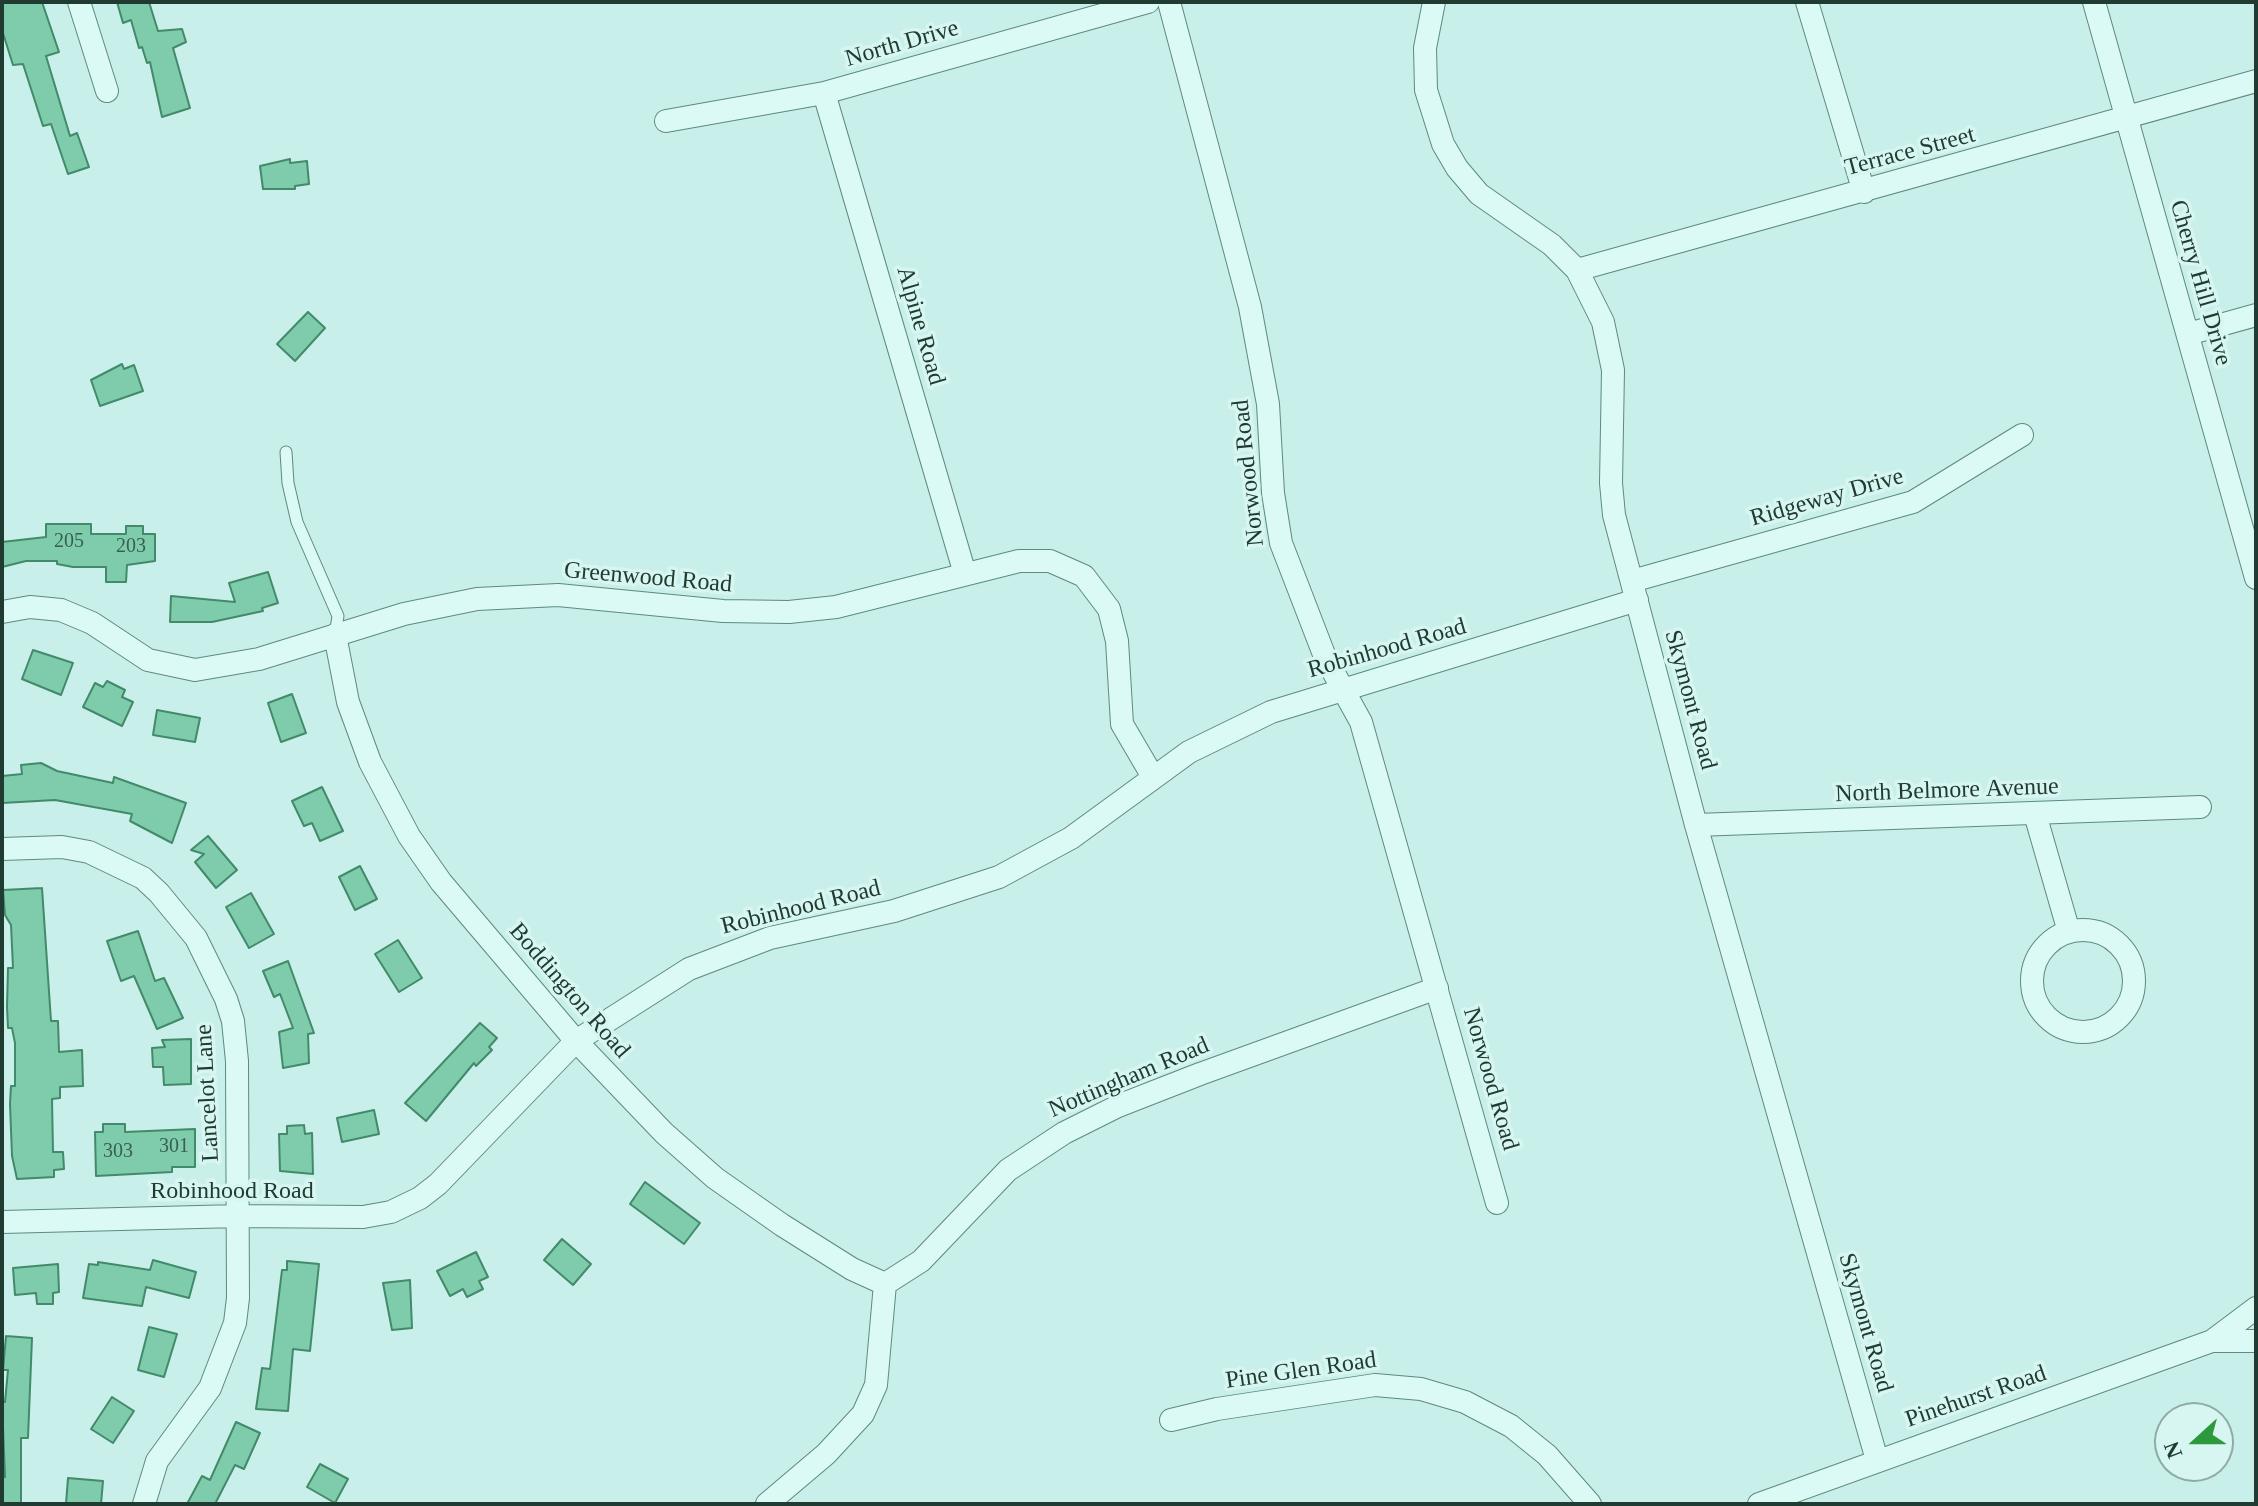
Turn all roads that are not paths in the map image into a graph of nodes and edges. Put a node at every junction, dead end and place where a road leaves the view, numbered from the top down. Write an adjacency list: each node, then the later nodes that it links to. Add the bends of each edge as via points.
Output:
1 (79, 2): 8 (street)
2 (1148, 2): 9 (street, North Drive)
3 (1169, 2): 23 (street, Norwood Road, via 1253,322 1268,404 1281,543 1325,657)
4 (1434, 2): 13 (street, Skymont Road, via 1425,48 1426,90 1447,152 1479,194 1552,245)
5 (1807, 2): 12 (street)
6 (2094, 2): 10 (street, Cherry Hill Drive)
7 (2256, 81): 10 (street, Terrace Street)
8 (107, 91)
9 (824, 93): 11 (street, North Drive); 18 (street, Alpine Road)
10 (2127, 119): 12 (street, Terrace Street); 15 (street, Cherry Hill Drive)
11 (666, 121)
12 (1864, 192): 13 (street, Terrace Street)
13 (1577, 270): 20 (street, Skymont Road, via 1610,352 1611,496)
14 (2256, 315): 15 (street)
15 (2188, 334): 19 (street, Cherry Hill Drive)
16 (2022, 435): 20 (street, Ridgeway Drive, via 1913,502)
17 (286, 452): 22 (lane, via 297,522 338,616)
18 (965, 574): 22 (street, Greenwood Road, via 836,607 789,612 558,595 497,597 419,610); 24 (street, Greenwood Road, via 1042,560 1072,568 1093,584 1115,630 1122,724)
19 (2256, 578)
20 (1635, 590): 23 (street, Robinhood Road); 27 (street, Skymont Road)
21 (2, 612): 22 (street, Greenwood Road, via 30,607 61,610 92,623 148,660 190,669 259,659)
22 (335, 635): 31 (street, Boddington Road, via 359,736 402,824 441,882)
23 (1345, 689): 24 (street, Robinhood Road, via 1252,720); 30 (street, Norwood Road, via 1361,722)
24 (1153, 777): 31 (street, Robinhood Road, via 1063,843 1007,873 905,908 798,930 724,953 680,973)
25 (2200, 807): 26 (street, North Belmore Avenue)
26 (2035, 814): 27 (street, North Belmore Avenue); 29 (street)
27 (1696, 825): 40 (street, Skymont Road)
28 (2, 849): 33 (street, Lancelot Lane, via 62,847 110,859 151,885 196,938 226,999 236,1038)
29 (2069, 932): 29 (street, via 2054,938 2039,955 2033,993 2055,1025 2077,1033 2100,1030 2118,1019 2130,1001 2132,966 2122,948 2104,935)
30 (1437, 988): 32 (street, Norwood Road); 35 (street, Nottingham Road, via 1186,1080 1064,1133 1008,1170 921,1261)
31 (576, 1041): 33 (street, Robinhood Road, via 438,1184 412,1203 363,1217); 35 (street, Boddington Road, via 644,1115 715,1178 826,1253)
32 (1497, 1203)
33 (238, 1216): 34 (street, Robinhood Road); 41 (street, Lancelot Lane, via 238,1298 230,1342 210,1388 157,1461)
34 (2, 1222)
35 (885, 1284): 42 (street, via 876,1385 863,1414)
36 (2256, 1308): 37 (street, Pinehurst Road)
37 (2212, 1341): 38 (street, Pinehurst Road); 40 (street, Pinehurst Road)
38 (2256, 1341)
39 (1171, 1420): 43 (street, Pine Glen Road, via 1375,1385 1421,1389 1465,1402 1511,1426 1547,1455)
40 (1877, 1460): 44 (street, Pinehurst Road)
41 (144, 1504)
42 (767, 1504)
43 (1590, 1504)
44 (1759, 1504)

